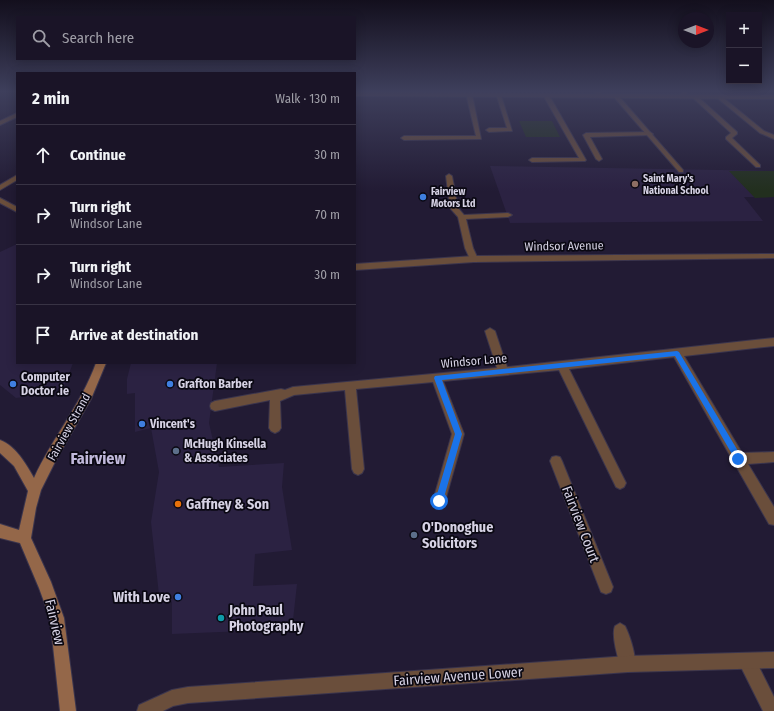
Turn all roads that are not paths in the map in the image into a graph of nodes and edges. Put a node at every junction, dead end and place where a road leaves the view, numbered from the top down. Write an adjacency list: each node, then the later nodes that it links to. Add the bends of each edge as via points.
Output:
1 (476, 124): 10 (street, via 479,138)
2 (508, 124): 7 (street, via 510,130)
3 (563, 124): 12 (street, via 583,160)
4 (641, 124): 8 (street)
5 (725, 124): 13 (street, via 735,133 728,138)
6 (752, 124): 9 (street)
7 (489, 130)
8 (650, 134): 11 (street, via 586,135); 14 (street)
9 (774, 137)
10 (404, 138)
11 (599, 159)
12 (532, 160)
13 (758, 166)
14 (681, 171)
15 (449, 176): 21 (street, via 454,208)
16 (16, 178): 17 (street)
17 (0, 188)
18 (0, 200): 19 (street)
19 (16, 209)
20 (508, 216): 21 (street)
21 (462, 217): 23 (street)
22 (774, 256): 23 (street, Windsor Avenue)
23 (474, 259): 24 (street, Windsor Avenue)
24 (356, 267)
25 (490, 331): 30 (street)
26 (774, 342): 27 (street, Windsor Lane)
27 (677, 353): 29 (street, Windsor Lane); 38 (street)
28 (101, 364): 42 (main road, Fairview Strand, via 85,399)
29 (562, 366): 30 (street, Windsor Lane); 41 (street)
30 (503, 372): 31 (street, Windsor Lane)
31 (437, 378): 32 (street, Windsor Lane); 43 (street, via 458,434)
32 (350, 386): 33 (street, Windsor Lane); 40 (street)
33 (293, 391): 34 (street); 35 (street, Windsor Lane, via 275,399)
34 (215, 406)
35 (275, 428)
36 (0, 445): 42 (main road, via 18,462)
37 (774, 457): 38 (street)
38 (738, 459): 44 (street)
39 (556, 461): 47 (street, Fairview Court)
40 (358, 469)
41 (620, 483)
42 (35, 490): 46 (main road, Fairview Strand)
43 (439, 501)
44 (774, 519)
45 (0, 531): 46 (main road)
46 (24, 538): 52 (main road, Fairview, via 57,618)
47 (606, 587)
48 (620, 631): 51 (street)
49 (774, 660): 50 (street, Fairview Avenue Lower)
50 (747, 661): 51 (street, Fairview Avenue Lower); 54 (street)
51 (628, 664): 53 (street, Fairview Avenue Lower, via 188,695 172,698)
52 (68, 711)
53 (145, 711)
54 (772, 711)

